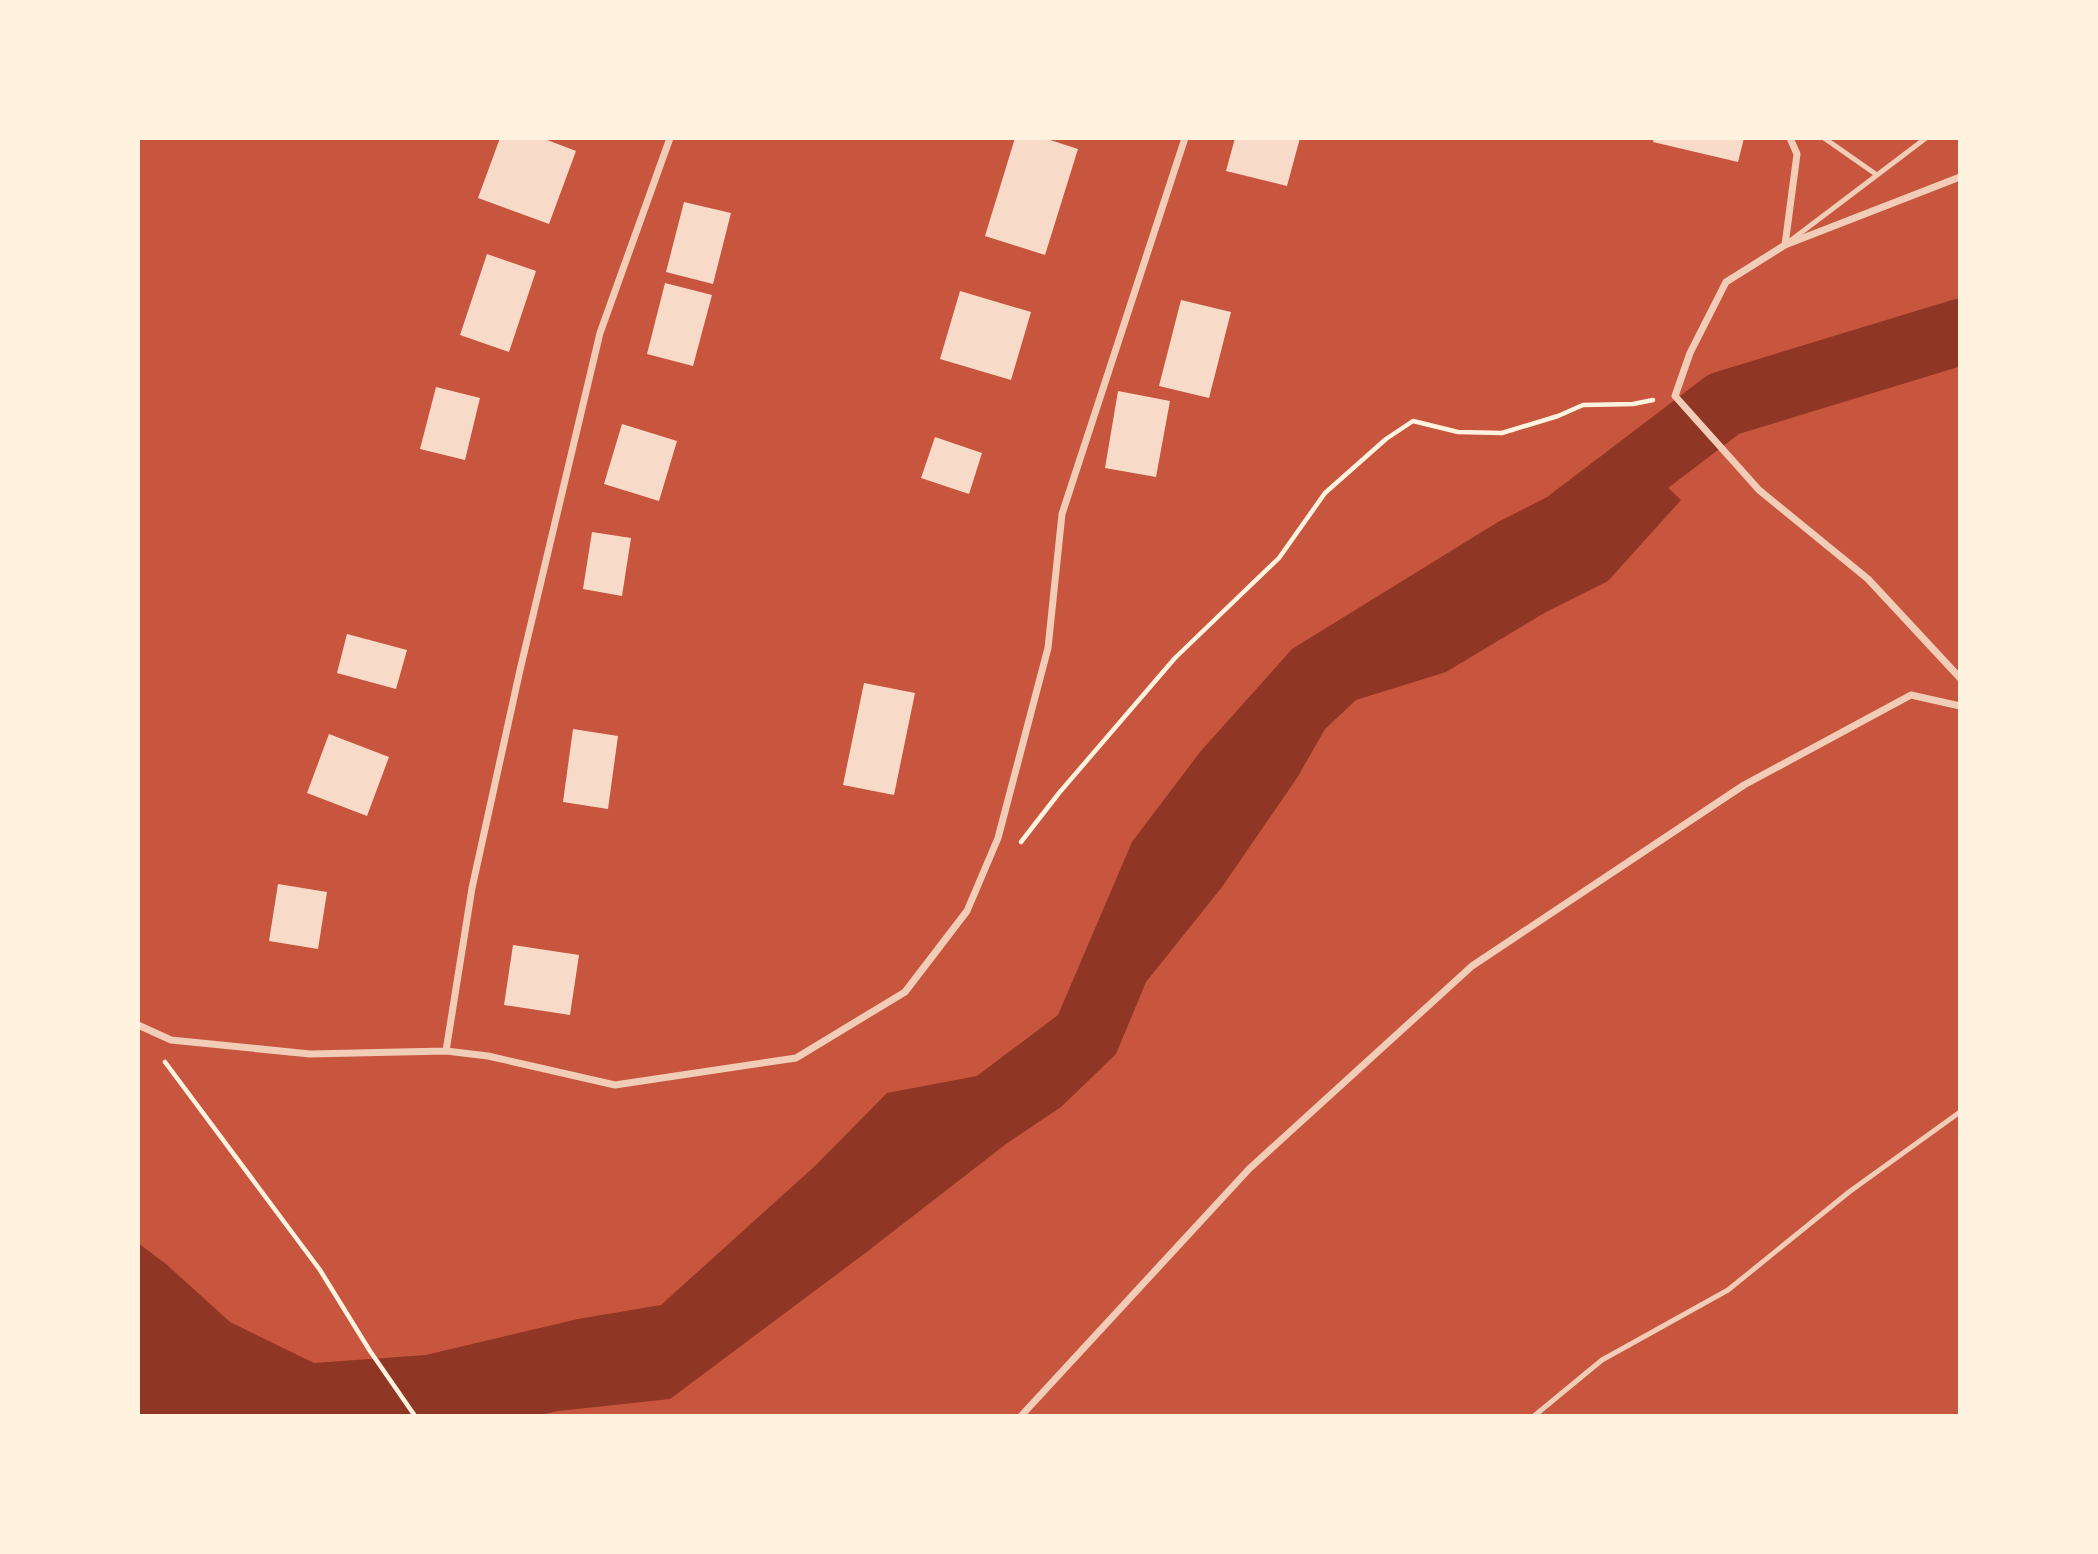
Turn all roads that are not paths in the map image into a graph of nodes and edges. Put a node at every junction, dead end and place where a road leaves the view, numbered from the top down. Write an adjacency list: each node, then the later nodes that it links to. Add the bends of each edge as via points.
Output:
1 (670, 138): 12 (street, via 600,333 472,888)
2 (1185, 138): 12 (street, via 1062,514 1048,648 998,838 967,911 905,992 796,1058 615,1085)
3 (1790, 138): 8 (street, via 1797,154)
4 (1824, 138): 6 (lane)
5 (1926, 138): 6 (lane)
6 (1877, 174): 8 (lane)
7 (1960, 177): 8 (street)
8 (1785, 245): 9 (street, via 1726,282 1690,353 1675,396 1759,490 1868,579)
9 (1960, 678)
10 (1960, 706): 14 (street, via 1911,695 1744,785 1472,966 1249,1169)
11 (138, 1026): 12 (street, via 171,1040 310,1054)
12 (446, 1051)
13 (1960, 1112): 15 (lane, via 1849,1192 1728,1290 1602,1360)
14 (1021, 1416)
15 (1534, 1416)

